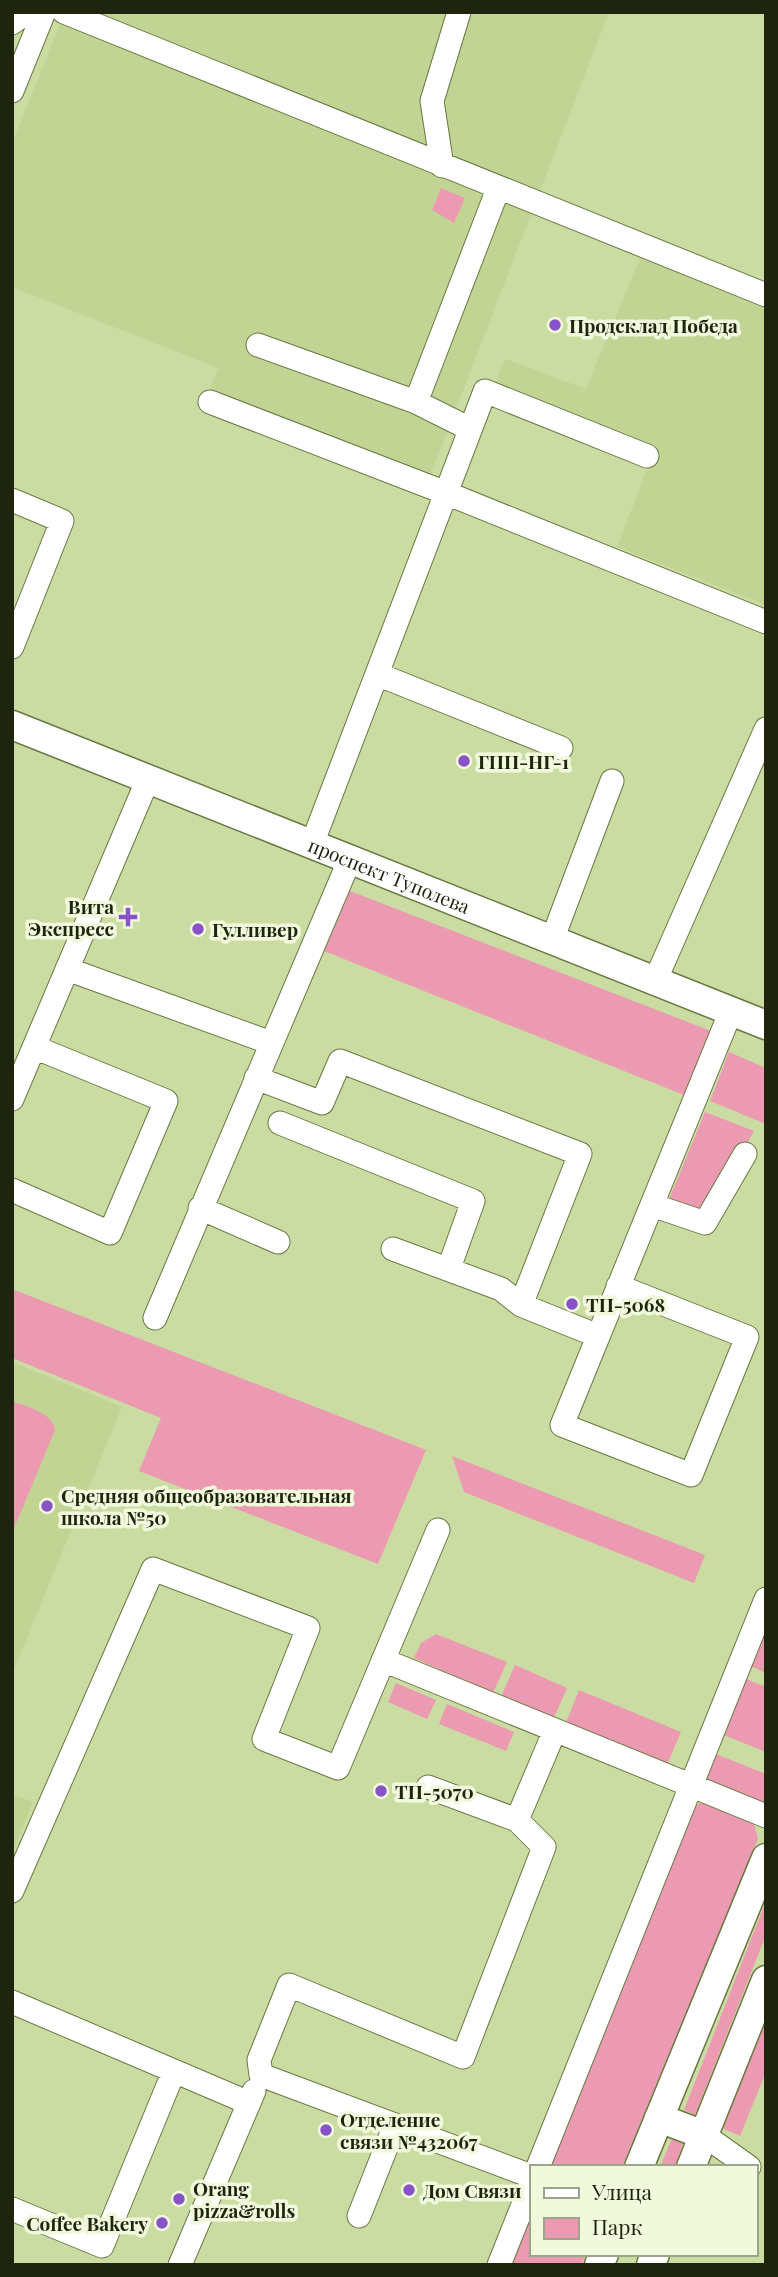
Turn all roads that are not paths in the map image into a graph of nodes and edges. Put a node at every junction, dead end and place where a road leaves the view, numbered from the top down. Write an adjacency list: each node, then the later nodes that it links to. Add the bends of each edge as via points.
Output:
1 (27, 12): 5 (street)
2 (44, 12): 6 (street)
3 (64, 12): 7 (street)
4 (459, 12): 7 (street, via 432,101)
5 (12, 23)
6 (12, 91)
7 (442, 166): 8 (street)
8 (498, 189): 9 (street); 12 (street)
9 (766, 295)
10 (258, 345): 12 (street)
11 (210, 402): 15 (street)
12 (416, 402): 13 (street)
13 (470, 429): 14 (street, via 485,391); 15 (street)
14 (647, 456)
15 (446, 493): 17 (street); 19 (street)
16 (12, 500): 18 (street, via 62,522)
17 (766, 622)
18 (12, 648)
19 (377, 674): 22 (street); 25 (street)
20 (12, 725): 23 (main road, проспект Туполева)
21 (766, 729): 29 (street)
22 (561, 748)
23 (148, 779): 25 (main road, проспект Туполева); 28 (street)
24 (612, 780): 27 (street)
25 (312, 844): 26 (main road, проспект Туполева)
26 (349, 859): 27 (main road, проспект Туполева); 32 (street)
27 (552, 940): 29 (main road, проспект Туполева)
28 (67, 969): 32 (street); 33 (street)
29 (655, 981): 30 (main road, проспект Туполева)
30 (731, 1012): 31 (main road, проспект Туполева); 39 (street)
31 (766, 1025)
32 (271, 1043): 34 (street)
33 (34, 1047): 35 (street); 38 (street, via 166,1101 110,1233)
34 (256, 1078): 40 (street); 45 (street, via 323,1103 340,1061 580,1154)
35 (12, 1098)
36 (281, 1123): 43 (street, via 473,1201)
37 (745, 1154): 39 (street, via 705,1223)
38 (12, 1190)
39 (652, 1205): 44 (street)
40 (200, 1208): 41 (street); 46 (street)
41 (278, 1242)
42 (393, 1248): 43 (street)
43 (449, 1268): 45 (street, via 501,1289)
44 (618, 1286): 47 (street); 47 (street, via 747,1337 691,1475 562,1425)
45 (521, 1305): 47 (street)
46 (155, 1318)
47 (598, 1336)
48 (438, 1530): 50 (street)
49 (766, 1599): 52 (street)
50 (383, 1660): 51 (street); 56 (street, via 338,1768 264,1739 308,1628 153,1569)
51 (555, 1730): 52 (street); 55 (street)
52 (691, 1786): 54 (street); 67 (street)
53 (428, 1787): 55 (street)
54 (766, 1816)
55 (517, 1820): 62 (street, via 544,1847 463,2057 289,1985 259,2060)
56 (22, 1844): 58 (street)
57 (766, 1858): 64 (main road)
58 (12, 1891)
59 (766, 1980): 66 (main road)
60 (12, 2002): 61 (street)
61 (174, 2071): 63 (street); 73 (street, via 102,2246)
62 (261, 2075): 63 (street); 65 (street)
63 (249, 2103): 75 (street)
64 (659, 2118): 66 (main road); 68 (main road)
65 (395, 2125): 71 (street); 74 (street)
66 (704, 2134): 69 (main road); 70 (street)
67 (539, 2165)
68 (640, 2165)
69 (692, 2165)
70 (746, 2165)
71 (530, 2176)
72 (530, 2188): 76 (street)
73 (12, 2209)
74 (359, 2216)
75 (180, 2265)
76 (499, 2265)

